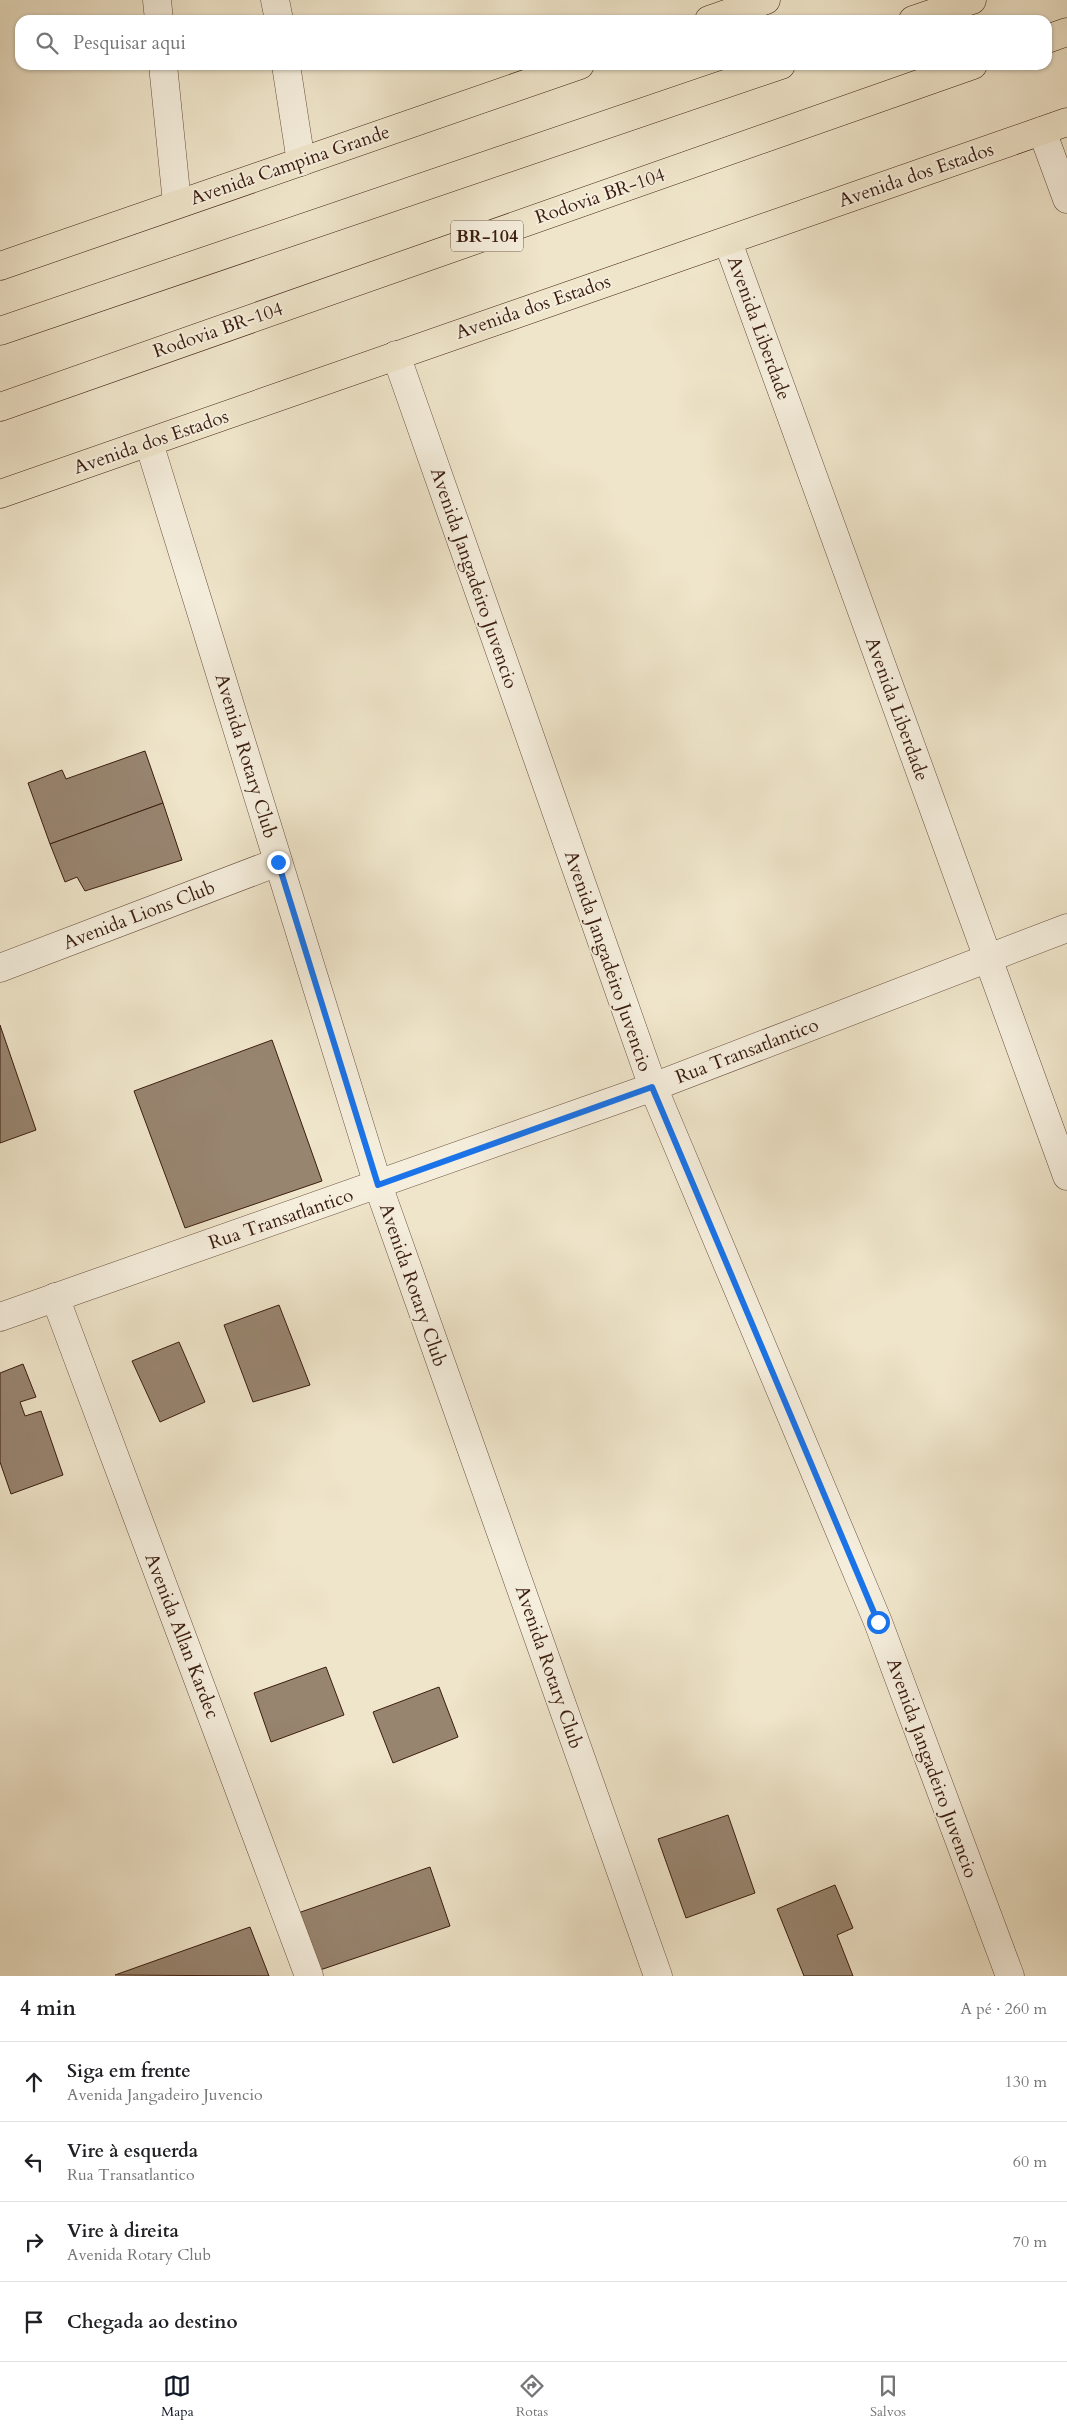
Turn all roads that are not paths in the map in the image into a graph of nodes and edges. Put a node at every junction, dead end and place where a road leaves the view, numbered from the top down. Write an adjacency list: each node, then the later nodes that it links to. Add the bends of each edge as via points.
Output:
1 (157, 0): 5 (street)
2 (275, 0): 6 (street)
3 (766, 0): 7 (main road)
4 (972, 0): 8 (main road)
5 (158, 15)
6 (278, 15)
7 (723, 15)
8 (928, 15)
9 (1067, 32): 10 (main road)
10 (1052, 37)
11 (164, 70): 19 (street)
12 (287, 70): 17 (street)
13 (566, 70): 17 (main road, Avenida Campina Grande)
14 (766, 70): 22 (main road)
15 (960, 70): 24 (main road, Rodovia BR-104 / BR-104)
16 (1055, 126): 18 (street); 20 (main road, Avenida dos Estados)
17 (302, 162): 19 (main road, Avenida Campina Grande)
18 (1067, 199)
19 (177, 203): 21 (main road, Avenida Campina Grande)
20 (728, 242): 23 (main road, Avenida dos Estados); 29 (street, Avenida Liberdade)
21 (0, 266)
22 (0, 331)
23 (396, 355): 25 (main road, Avenida dos Estados); 31 (street, Avenida Jangadeiro Juvencio)
24 (0, 407)
25 (149, 444): 26 (main road, Avenida dos Estados); 27 (street, Avenida Rotary Club)
26 (0, 494)
27 (278, 862): 30 (street, Avenida Lions Club); 33 (street, Avenida Rotary Club)
28 (1067, 928): 29 (street, Rua Transatlantico)
29 (988, 960): 31 (street, Rua Transatlantico); 32 (street, Avenida Liberdade)
30 (0, 968)
31 (652, 1087): 33 (street, Rua Transatlantico); 38 (street, Avenida Jangadeiro Juvencio, via 878,1622)
32 (1067, 1176)
33 (378, 1185): 34 (street, Rua Transatlantico); 37 (street, Avenida Rotary Club)
34 (55, 1297): 35 (street, Rua Transatlantico); 36 (street, Avenida Allan Kardec)
35 (0, 1317)
36 (309, 1976)
37 (658, 1976)
38 (1010, 1976)

